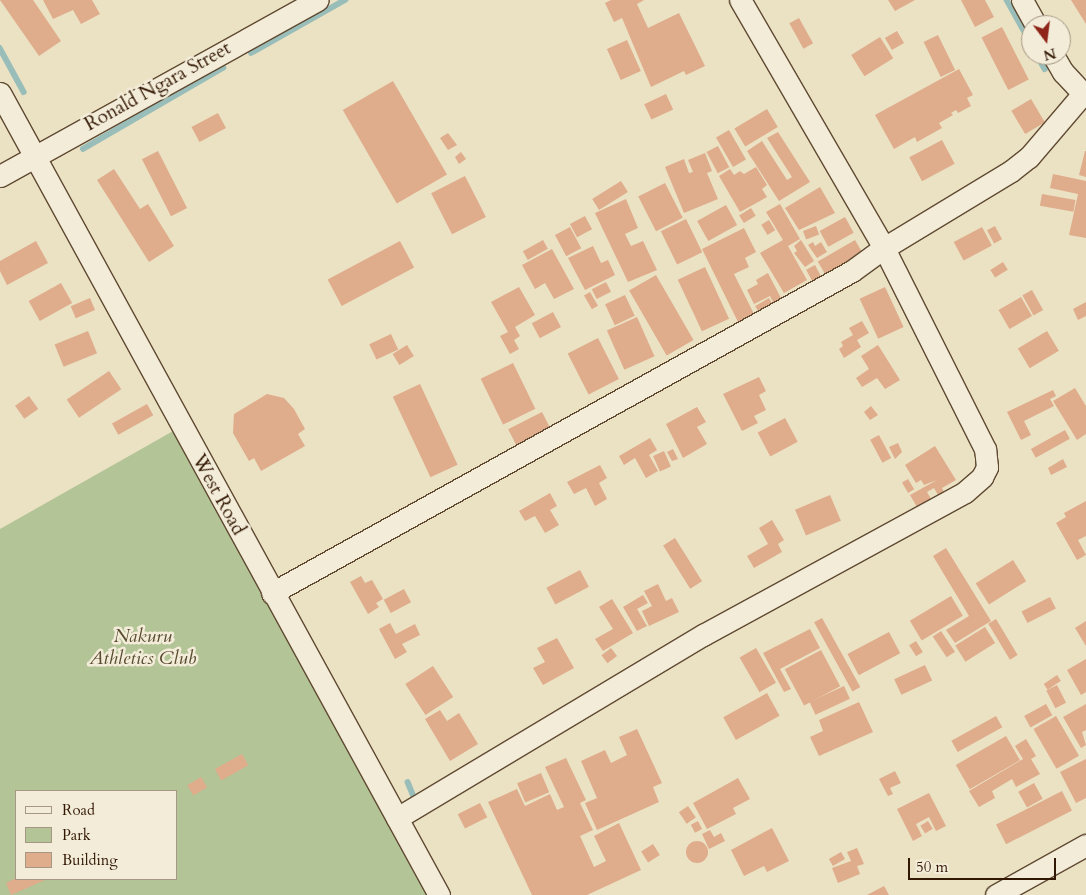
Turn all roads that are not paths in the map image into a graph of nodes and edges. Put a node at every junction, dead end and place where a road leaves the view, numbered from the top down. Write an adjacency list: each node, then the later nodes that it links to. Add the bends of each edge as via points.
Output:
1 (317, 0): 8 (street, Ronald Ngara Street)
2 (740, 0): 10 (street)
3 (1022, 0): 4 (street)
4 (1030, 15)
5 (1061, 65): 7 (street)
6 (0, 93): 8 (street, West Road)
7 (1084, 96): 10 (street, via 1029,157 1011,171)
8 (33, 156): 9 (street, Ronald Ngara Street); 11 (street, West Road)
9 (0, 176)
10 (884, 248): 11 (street, via 852,271); 12 (street, via 985,449 988,459 982,477 965,492 703,635)
11 (272, 593): 12 (street, West Road)
12 (397, 818): 14 (street, West Road)
13 (1086, 844): 15 (street)
14 (439, 895)
15 (996, 895)

